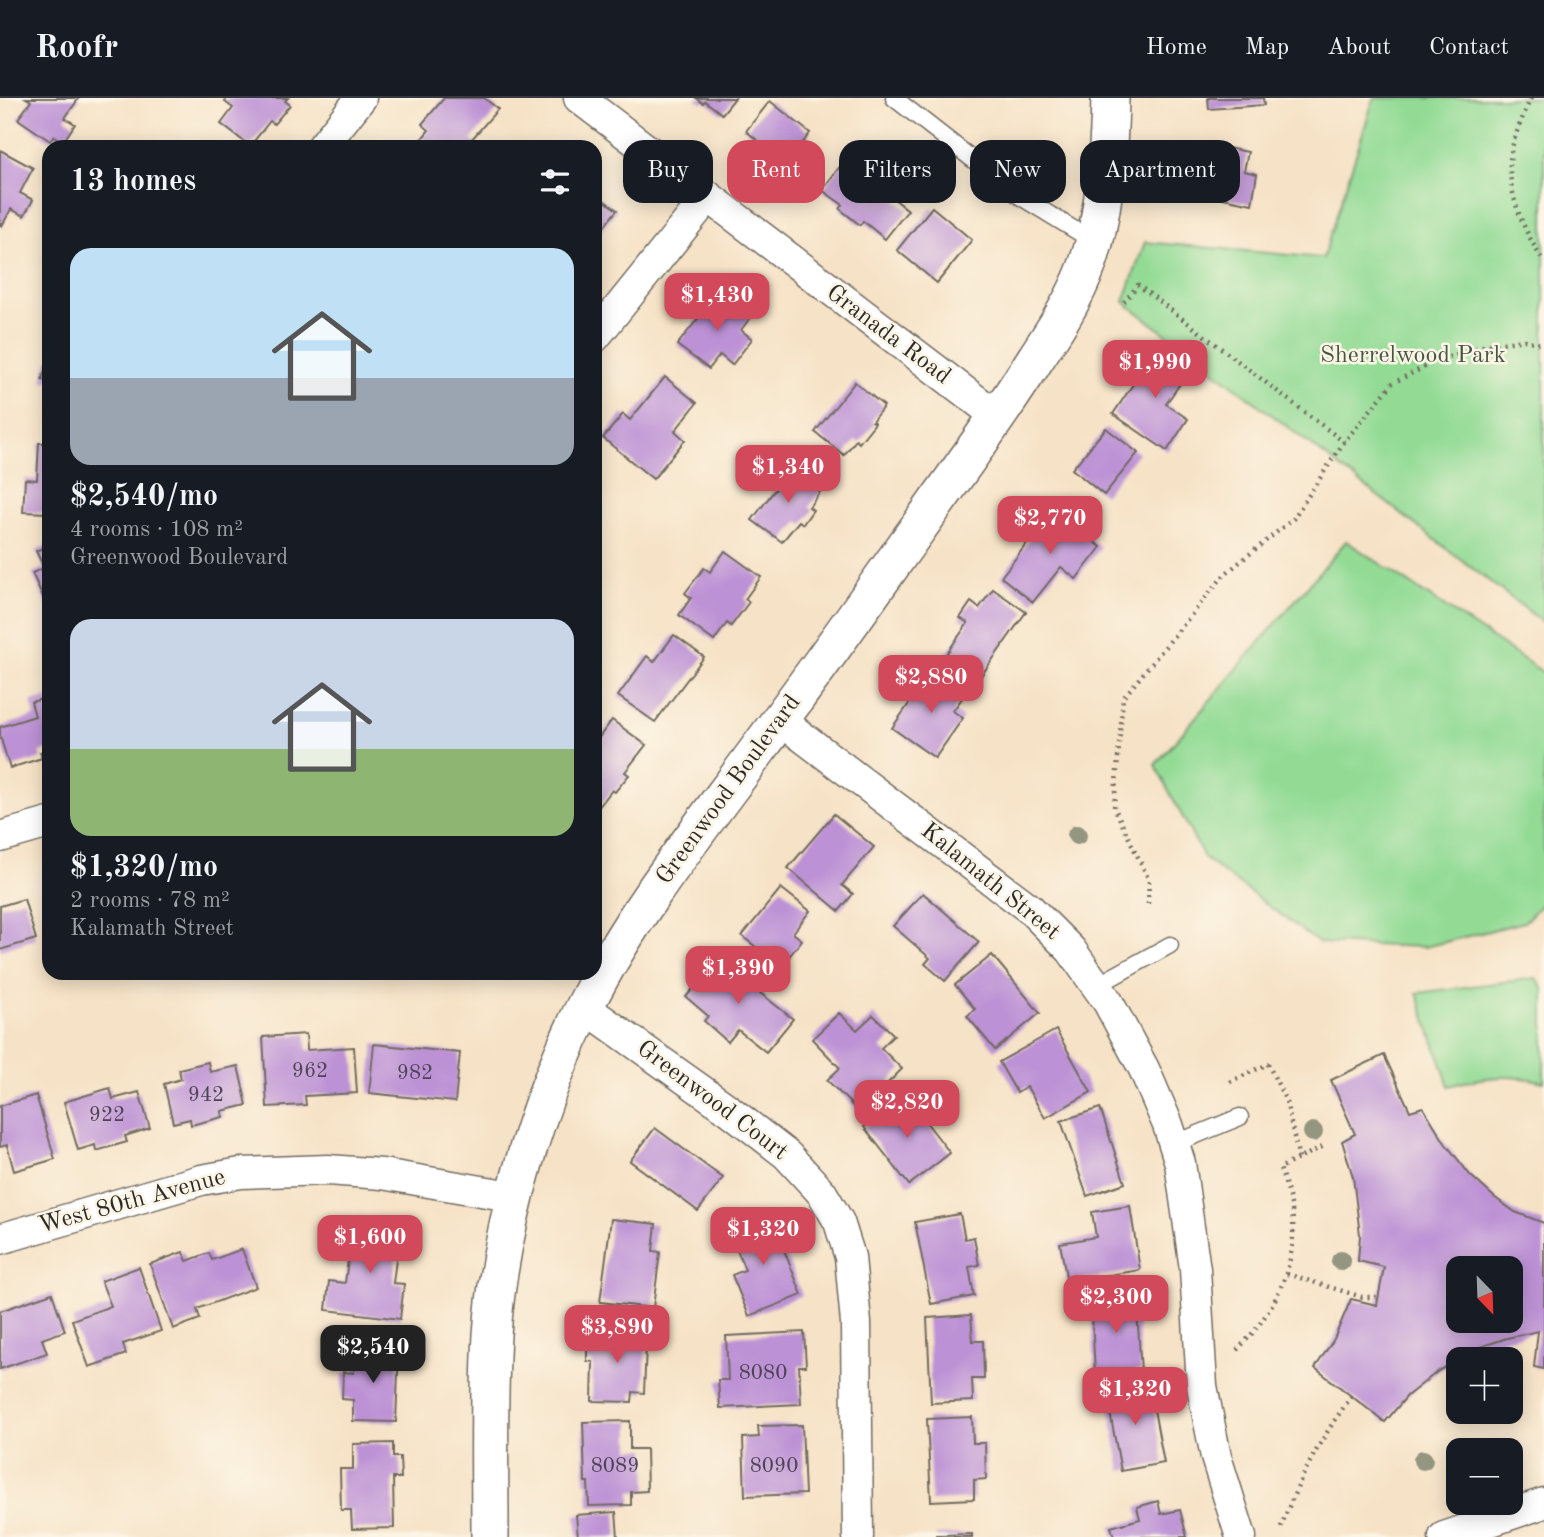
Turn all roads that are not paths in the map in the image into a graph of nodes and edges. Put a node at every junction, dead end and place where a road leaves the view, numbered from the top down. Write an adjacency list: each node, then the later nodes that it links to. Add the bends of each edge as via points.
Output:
1 (361, 98): 5 (street)
2 (579, 98): 6 (street, Granada Road)
3 (894, 98): 9 (lane, via 1021,197)
4 (1110, 98): 9 (street, Greenwood Boulevard, via 1104,189)
5 (328, 140)
6 (633, 140)
7 (703, 203): 10 (street)
8 (713, 203): 11 (street, Granada Road)
9 (1093, 241): 11 (street, Greenwood Boulevard, via 1063,315)
10 (602, 328)
11 (998, 418): 12 (street, Greenwood Boulevard)
12 (780, 720): 16 (street, Greenwood Boulevard, via 637,915); 18 (street, Kalamath Street, via 1030,909 1071,950)
13 (42, 825): 14 (street)
14 (0, 838)
15 (1170, 944): 18 (lane)
16 (602, 976)
17 (600, 980): 19 (street, Greenwood Boulevard)
18 (1096, 986): 21 (street, Kalamath Street, via 1144,1069)
19 (584, 1007): 22 (street, Greenwood Boulevard, via 536,1126); 26 (street, Greenwood Court, via 787,1155 822,1193 839,1222 850,1256 856,1323)
20 (1240, 1116): 21 (lane)
21 (1174, 1144): 27 (street, Kalamath Street, via 1195,1269 1202,1386 1216,1457)
22 (516, 1197): 23 (street, West 80th Avenue, via 382,1174 328,1170 241,1173 201,1180); 25 (street, Greenwood Boulevard, via 492,1332)
23 (0, 1239)
24 (1544, 1503): 28 (street)
25 (490, 1537)
26 (858, 1537)
27 (1241, 1537)
28 (1444, 1537)

